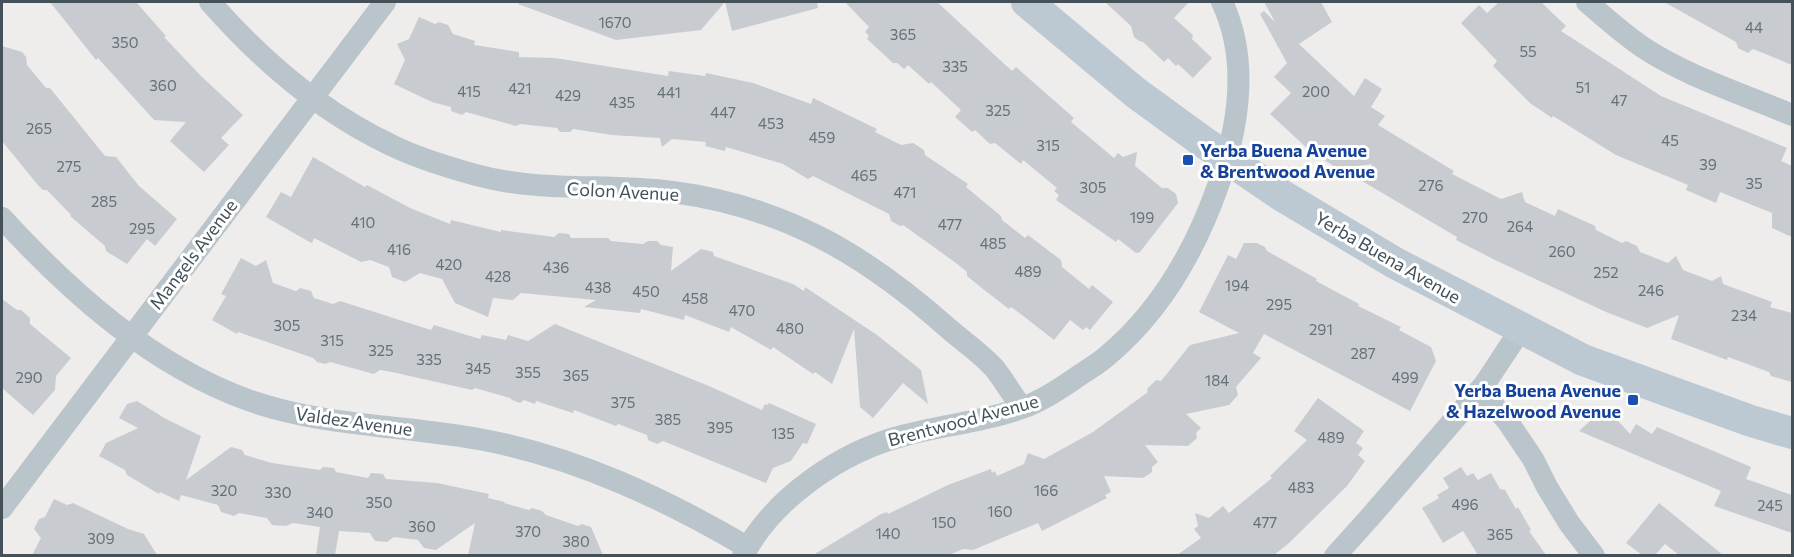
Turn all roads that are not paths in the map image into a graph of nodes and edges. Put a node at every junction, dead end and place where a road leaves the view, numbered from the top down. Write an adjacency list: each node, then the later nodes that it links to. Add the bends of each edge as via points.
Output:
1 (210, 2): 6 (street, Colon Avenue, via 246,40)
2 (385, 2): 6 (street, Mangels Avenue)
3 (1027, 2): 8 (street, Yerba Buena Avenue, via 1136,93)
4 (1222, 2): 8 (street, Brentwood Avenue, via 1235,41 1239,75)
5 (1587, 2): 7 (street, via 1642,47 1669,62)
6 (312, 97): 11 (street, Mangels Avenue); 13 (street, Colon Avenue, via 391,145 477,175 534,185 672,192 718,200 807,231 854,255 892,281 994,368)
7 (1792, 115)
8 (1227, 159): 10 (street, Yerba Buena Avenue, via 1395,264); 13 (street, Brentwood Avenue, via 1189,253 1153,309 1107,357 1044,399)
9 (2, 218): 11 (street, Valdez Avenue, via 47,265)
10 (1521, 329): 12 (street); 14 (street, Yerba Buena Avenue, via 1583,360)
11 (132, 335): 15 (street, Mangels Avenue); 16 (street, Valdez Avenue, via 207,383 291,413 486,440 535,452 627,484 668,503)
12 (1484, 385): 17 (street); 18 (street, via 1569,523)
13 (1022, 408): 16 (street, Brentwood Avenue, via 902,436 856,453 798,490)
14 (1792, 433)
15 (2, 508)
16 (745, 551)
17 (1335, 555)
18 (1594, 555)

